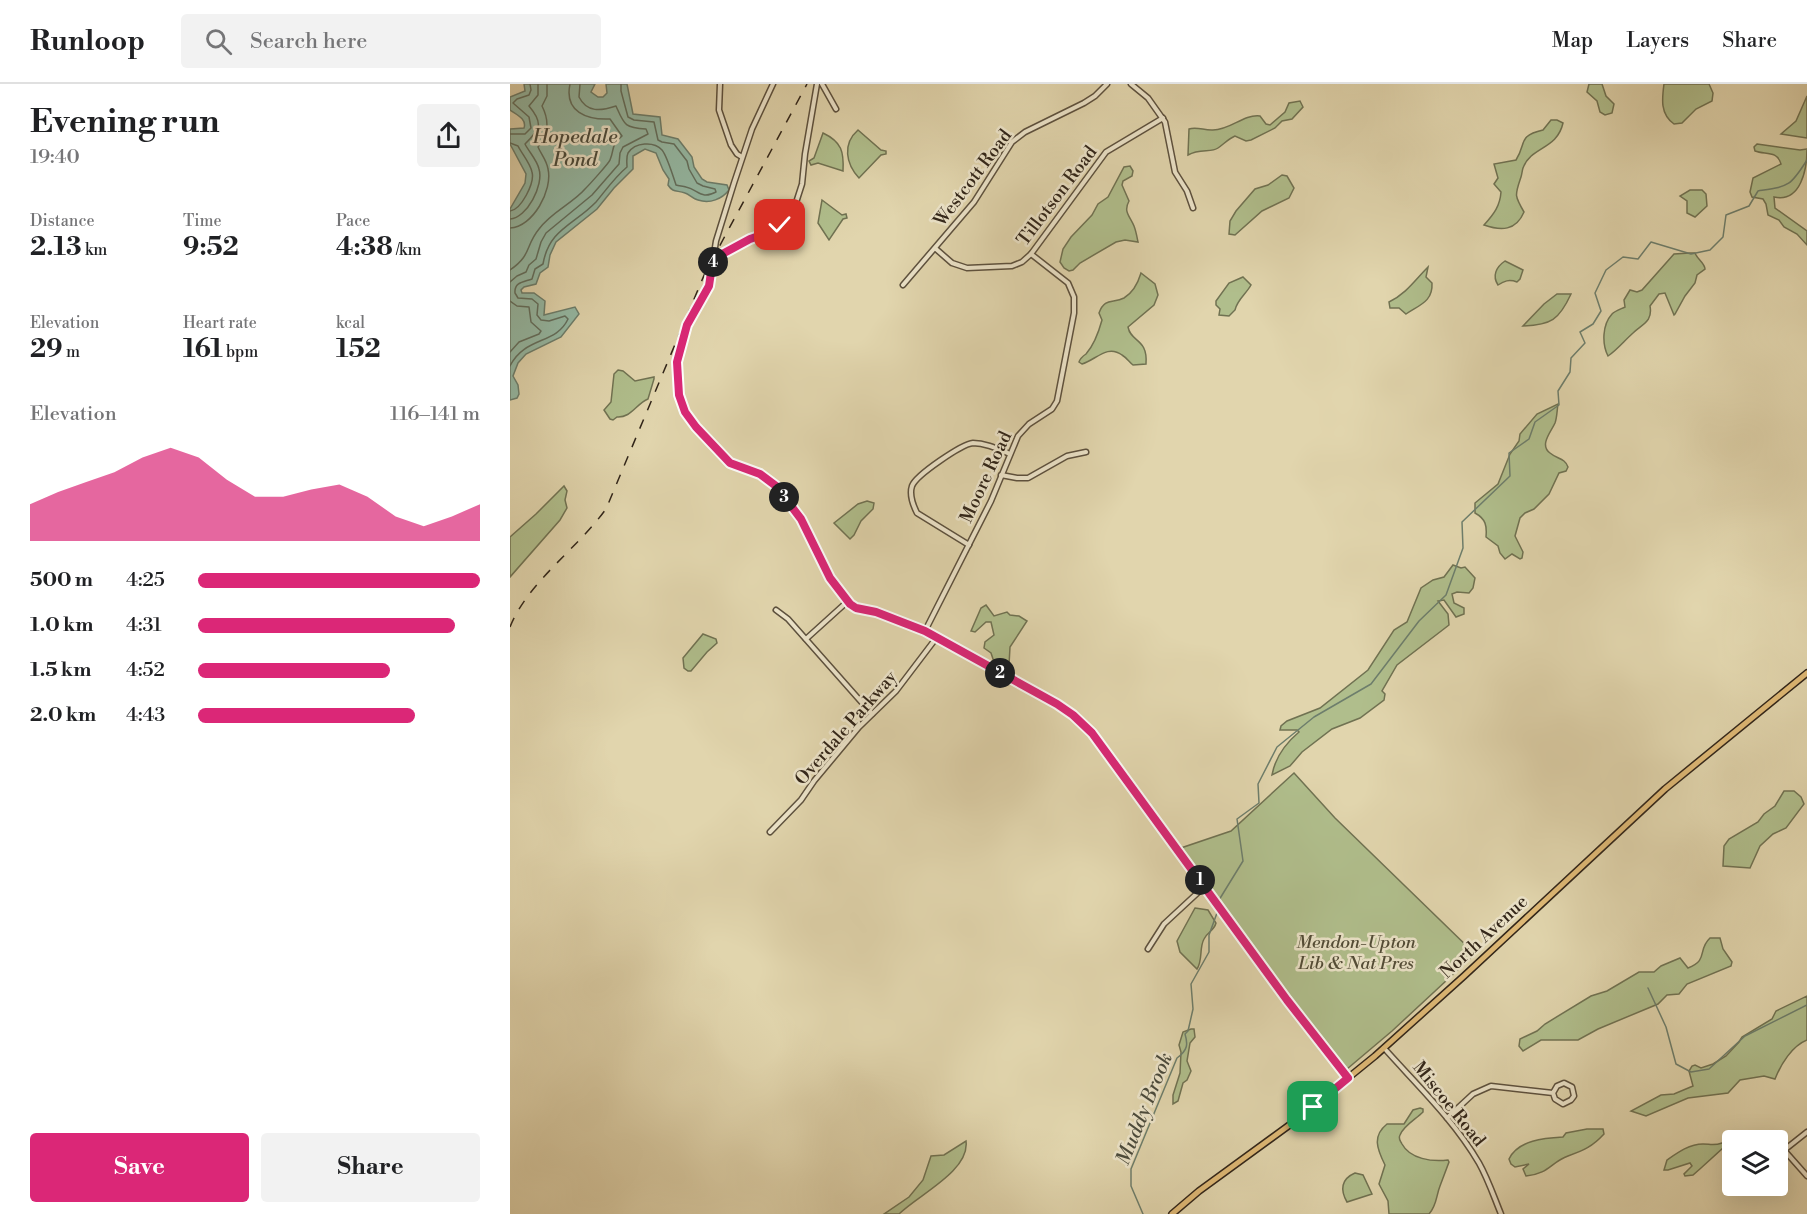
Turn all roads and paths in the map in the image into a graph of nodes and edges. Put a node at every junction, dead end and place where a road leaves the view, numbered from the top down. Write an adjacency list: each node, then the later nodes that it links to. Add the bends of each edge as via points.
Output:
1 (720, 84): 9 (street, via 719,110 731,145)
2 (773, 84): 9 (street)
3 (817, 84): 13 (street, via 802,183 793,212 768,233)
4 (822, 84): 7 (street)
5 (1107, 84): 11 (street, Westcott Road, via 1084,103 1012,142 975,202)
6 (1131, 84): 8 (street, via 1149,98)
7 (836, 109)
8 (1163, 118): 10 (street, via 1175,172); 12 (street, Tillotson Road, via 1106,152)
9 (742, 157): 13 (street)
10 (1193, 208)
11 (936, 249): 12 (street, Tillotson Road, via 952,263 967,268 1018,264); 14 (street, Westcott Road)
12 (1031, 254): 16 (street, Moore Road, via 1068,283 1075,307 1058,401 1024,428)
13 (713, 259): 19 (street, via 709,286 687,325 679,351 678,388 682,405 696,427 726,459 776,486 801,519 830,578)
14 (903, 285)
15 (1086, 452): 17 (street, via 1067,456 1028,478)
16 (1010, 454): 17 (street, Moore Road); 18 (street, via 987,445 970,444 922,474 912,486 913,504 920,517)
17 (1001, 475): 18 (street, Moore Road)
18 (969, 545): 21 (street, Moore Road)
19 (848, 602): 21 (street); 23 (street)
20 (776, 610): 23 (street)
21 (925, 631): 22 (street)
22 (937, 637): 25 (street, Overdale Parkway, via 903,683); 27 (street, via 1057,704 1083,724)
23 (806, 639): 25 (street)
24 (1807, 673): 29 (main road, North Avenue, via 1664,790)
25 (872, 714): 26 (street, Overdale Parkway)
26 (770, 832)
27 (1204, 886): 28 (street, via 1164,924); 30 (street)
28 (1148, 949)
29 (1384, 1048): 30 (main road, North Avenue); 32 (street, Miscoe Road)
30 (1348, 1078): 37 (main road, North Avenue)
31 (1553, 1093): 31 (street, via 1563,1104 1574,1096 1572,1087 1564,1083); 32 (street, via 1491,1086 1473,1094)
32 (1447, 1118): 38 (street, Miscoe Road, via 1480,1165)
33 (1807, 1132): 34 (street)
34 (1788, 1147)
35 (1788, 1155): 36 (street)
36 (1807, 1176)
37 (1172, 1214)
38 (1501, 1214)

